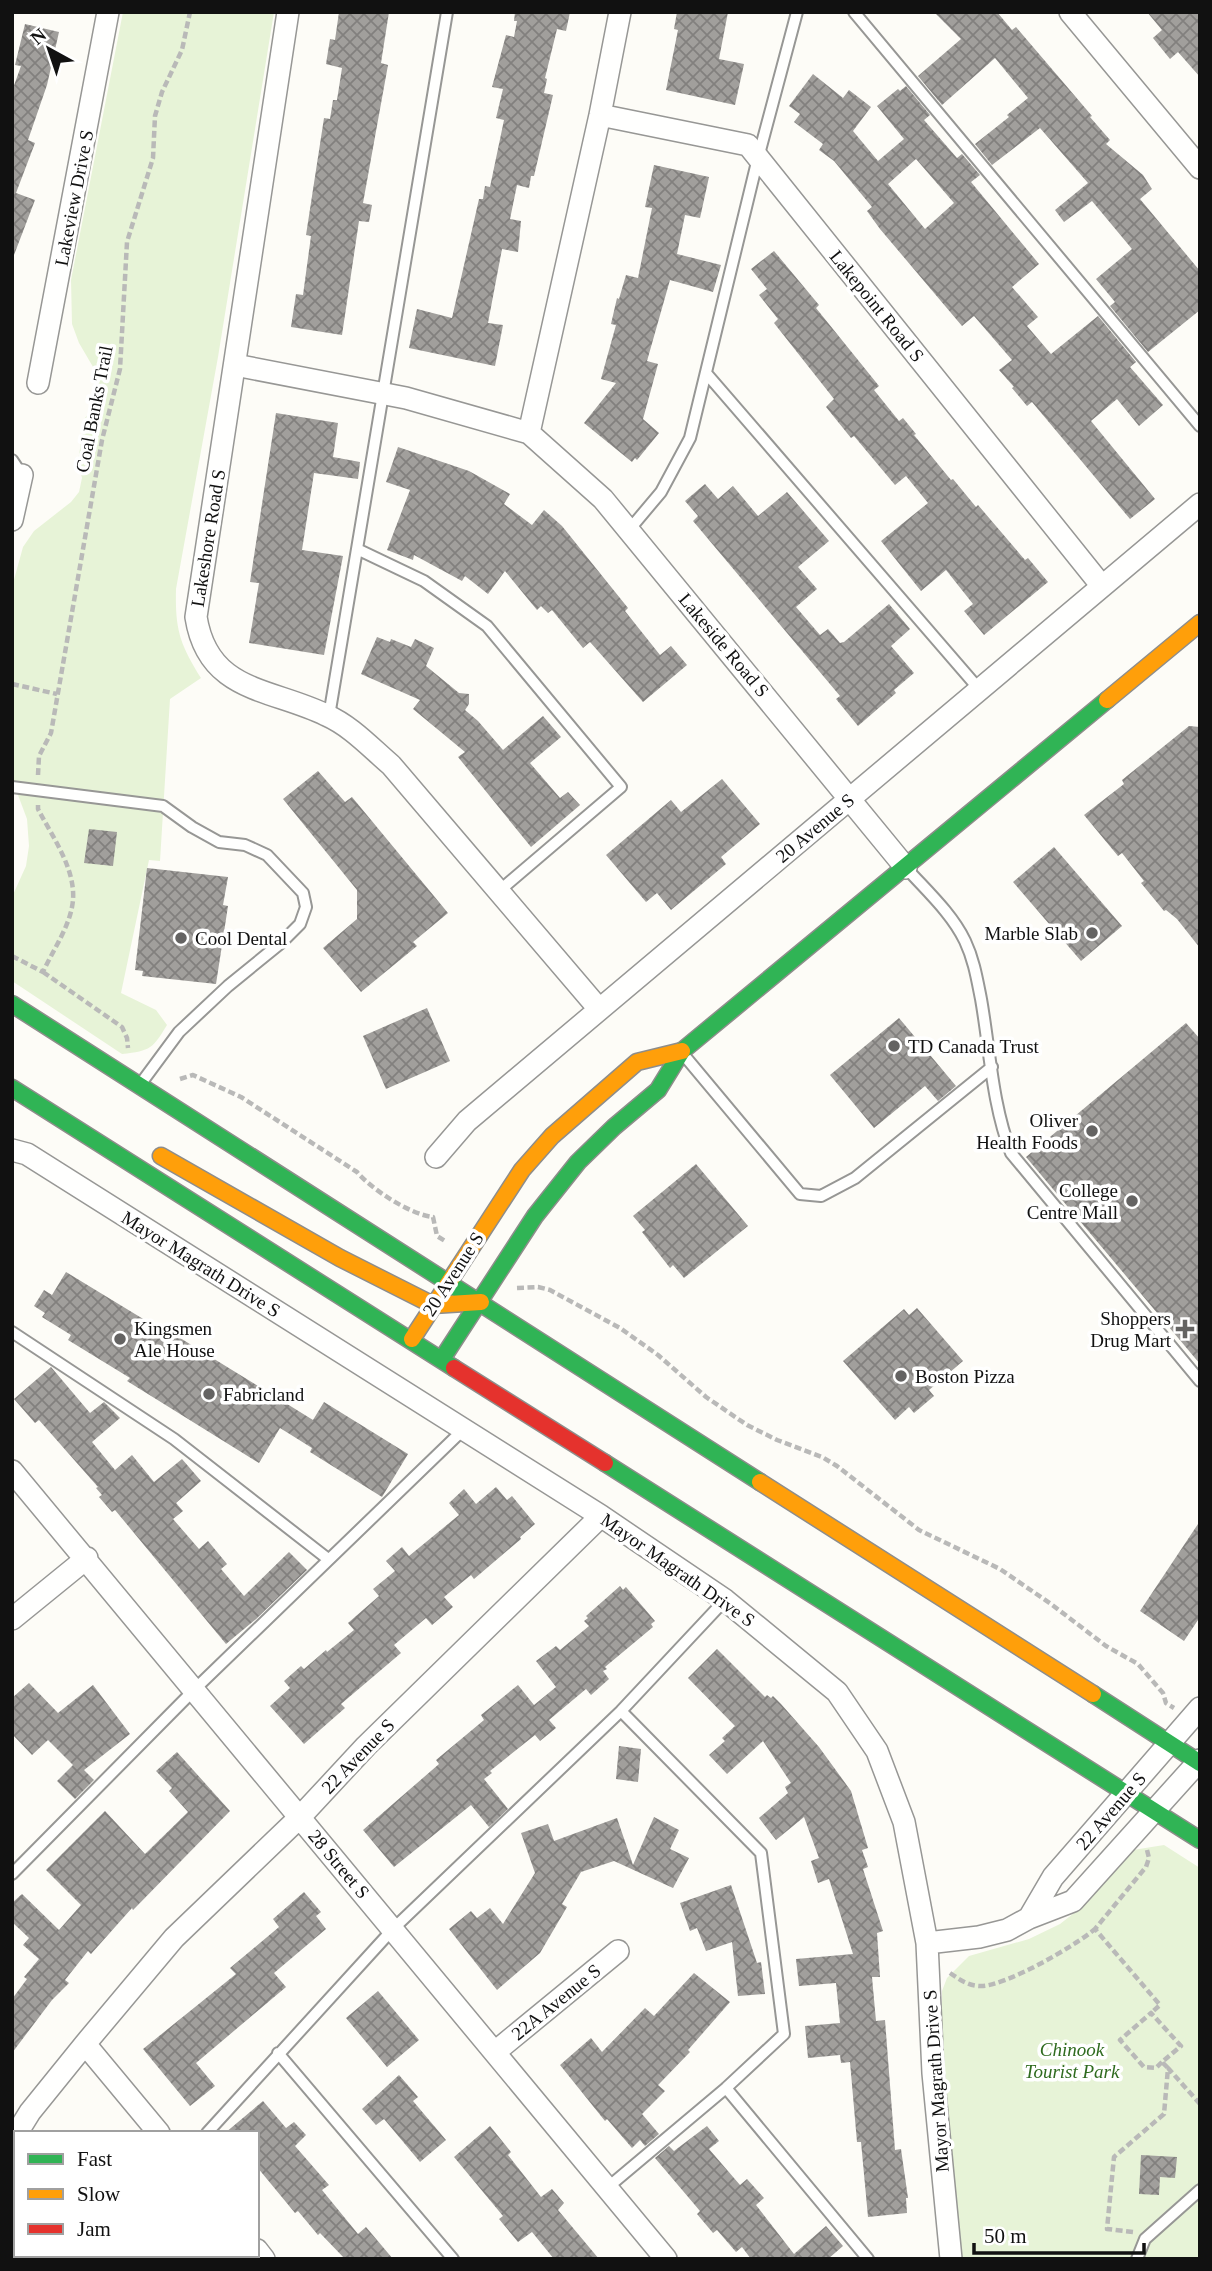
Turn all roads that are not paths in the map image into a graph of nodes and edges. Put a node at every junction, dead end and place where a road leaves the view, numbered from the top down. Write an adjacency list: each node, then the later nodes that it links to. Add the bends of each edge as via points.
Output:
1 (108, 12): 13 (street, Lakeview Drive S)
2 (288, 12): 11 (street, Lakeshore Road S)
3 (447, 12): 14 (lane)
4 (620, 12): 8 (street)
5 (797, 12): 9 (lane)
6 (854, 12): 15 (lane)
7 (1070, 12): 10 (street)
8 (600, 115): 9 (street, Lakepoint Road S, via 748,145); 16 (street)
9 (758, 158): 12 (lane); 22 (street, Lakepoint Road S)
10 (1200, 169)
11 (235, 365): 14 (street, Lakeside Road S); 25 (street, Lakeshore Road S, via 195,617 199,636 234,680)
12 (706, 373): 20 (lane, via 690,438 661,492); 24 (lane)
13 (38, 383)
14 (383, 394): 16 (street, Lakeside Road S); 21 (lane)
15 (1200, 426)
16 (529, 433): 20 (street, Lakeside Road S, via 603,499)
17 (17, 467): 19 (street)
18 (1200, 504): 22 (street, 20 Avenue S)
19 (12, 520)
20 (629, 530): 27 (street, Lakeside Road S)
21 (356, 549): 25 (lane); 29 (lane, via 425,581 487,626 621,787)
22 (1101, 585): 24 (street, 20 Avenue S)
23 (1200, 623): 28 (main road, 20 Avenue S)
24 (979, 689): 27 (street, 20 Avenue S)
25 (329, 716): 29 (street, Lakeshore Road S, via 391,765)
26 (12, 787): 34 (lane, via 163,806 219,842 245,845 267,855 303,893 306,908 300,923 179,1032)
27 (849, 800): 28 (street, Lakeside Road S); 31 (street, 20 Avenue S)
28 (906, 868): 32 (main road, 20 Avenue S); 33 (lane, via 951,919 966,944)
29 (499, 891): 31 (street, Lakeshore Road S)
30 (12, 1004): 34 (main road)
31 (599, 1009): 38 (street, 20 Avenue S, via 467,1121)
32 (682, 1051): 33 (lane, via 800,1194 813,1197 855,1178); 39 (main road, 20 Avenue S, via 637,1062 552,1136 522,1170); 40 (main road, 20 Avenue S, via 658,1090 614,1127 535,1216)
33 (992, 1067): 45 (lane, via 998,1116 1010,1153)
34 (140, 1084): 39 (main road)
35 (12, 1088): 36 (main road)
36 (66, 1122): 41 (main road, via 137,1145); 43 (main road)
37 (12, 1150): 46 (street, Mayor Magrath Drive S, via 27,1154)
38 (436, 1157)
39 (447, 1283): 40 (main road); 41 (main road, 20 Avenue S)
40 (481, 1302): 41 (main road); 44 (main road, 20 Avenue S); 56 (main road)
41 (433, 1305): 43 (main road, 20 Avenue S)
42 (12, 1332): 50 (lane, via 174,1439)
43 (412, 1339): 44 (main road)
44 (442, 1359): 58 (main road)
45 (1200, 1381)
46 (464, 1429): 48 (street, Mayor Magrath Drive S); 50 (lane)
47 (12, 1471): 49 (street, 28 Street S)
48 (601, 1516): 51 (street, Mayor Magrath Drive S); 60 (street, 22 Avenue S, via 366,1746)
49 (86, 1558): 52 (street); 53 (street, 28 Street S)
50 (328, 1559): 53 (lane)
51 (725, 1600): 55 (lane); 65 (street, Mayor Magrath Drive S, via 837,1692 877,1751 904,1822)
52 (12, 1619)
53 (195, 1689): 60 (street, 28 Street S); 62 (lane)
54 (1200, 1707): 56 (street, 22 Avenue S)
55 (621, 1711): 64 (lane); 70 (lane, via 761,1853 784,2034)
56 (1168, 1744): 57 (main road); 58 (street, 22 Avenue S)
57 (1199, 1762): 59 (street, 22 Avenue S)
58 (1126, 1794): 59 (main road); 63 (street, 22 Avenue S, via 1052,1877)
59 (1153, 1811): 61 (main road); 63 (street, 22 Avenue S, via 1073,1901)
60 (300, 1817): 64 (street, 28 Street S); 67 (street, 22 Avenue S, via 174,1938)
61 (1200, 1840)
62 (12, 1874)
63 (1029, 1918): 65 (street, 22 Avenue S, via 1007,1930)
64 (393, 1929): 68 (street, 28 Street S); 69 (lane)
65 (927, 1943): 79 (street, Mayor Magrath Drive S, via 933,2073)
66 (618, 1951): 68 (street, 22A Avenue S)
67 (85, 2044): 71 (street, 22 Avenue S); 72 (street)
68 (495, 2052): 74 (street, 28 Street S)
69 (278, 2053): 73 (lane); 76 (lane)
70 (726, 2088): 74 (lane); 78 (lane)
71 (17, 2131)
72 (157, 2131)
73 (209, 2131)
74 (607, 2188): 77 (street, 28 Street S)
75 (1200, 2190): 80 (lane, via 1145,2239)
76 (453, 2259)
77 (666, 2259)
78 (868, 2259)
79 (951, 2259)
80 (1137, 2259)

